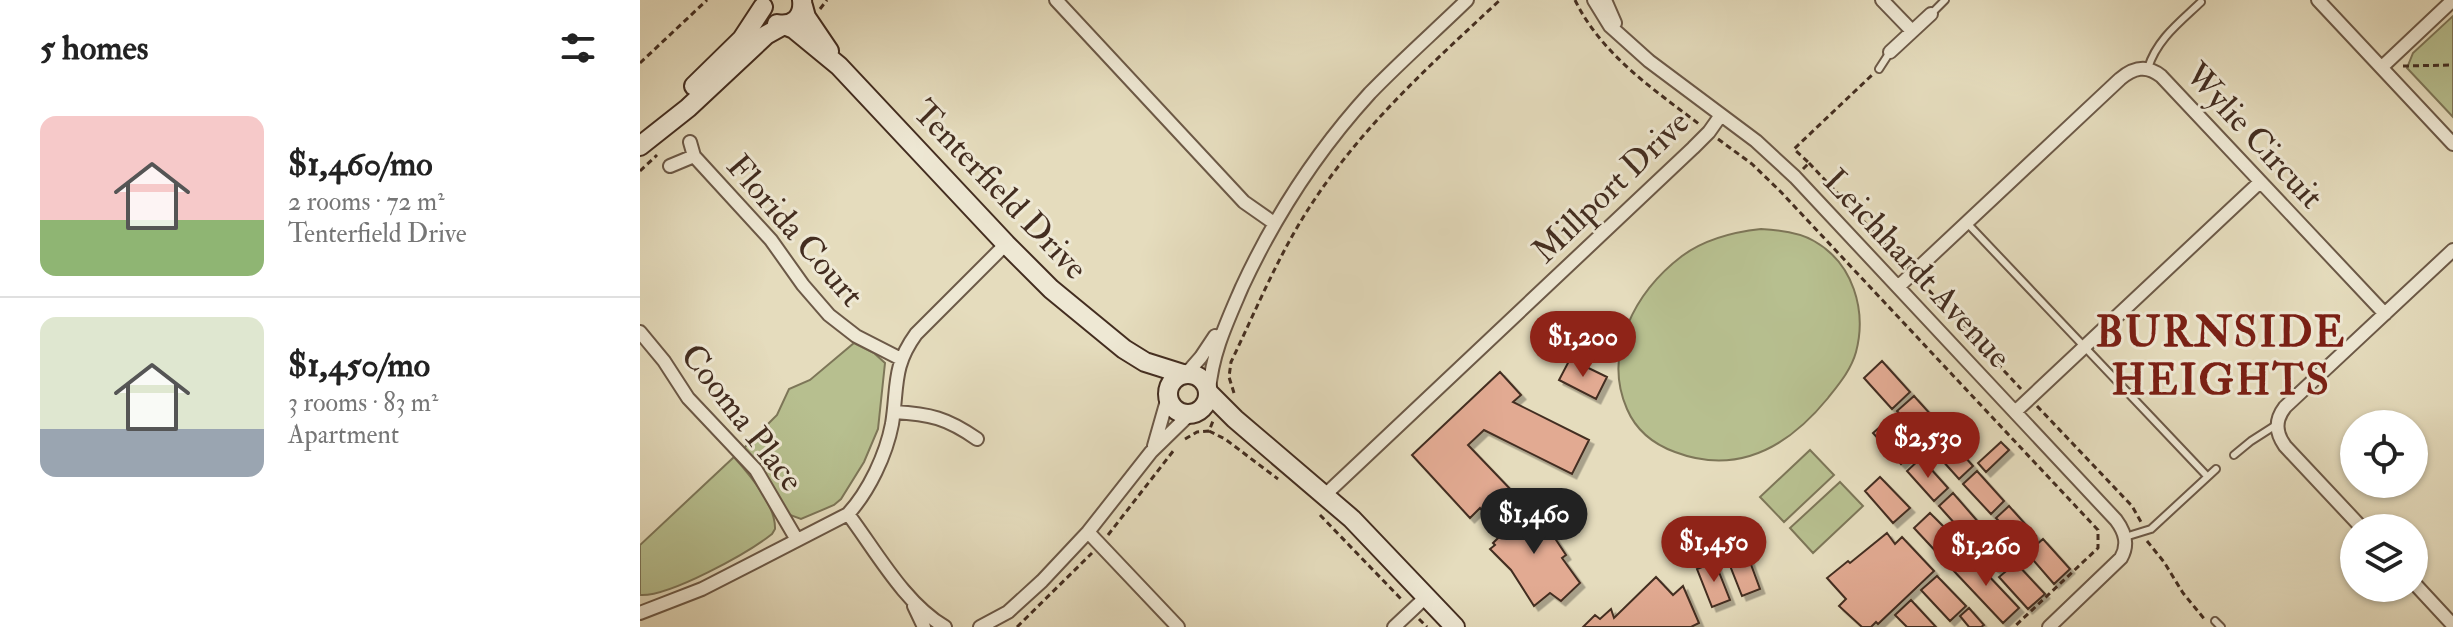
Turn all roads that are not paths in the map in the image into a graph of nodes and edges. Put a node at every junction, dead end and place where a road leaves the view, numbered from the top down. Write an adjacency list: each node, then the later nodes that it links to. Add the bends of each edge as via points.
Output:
1 (1056, 0): 28 (street, via 1244,202)
2 (1467, 0): 28 (street, via 1343,124)
3 (1594, 0): 15 (street, via 1610,26)
4 (1605, 0): 15 (street)
5 (1882, 0): 14 (street)
6 (1945, 0): 12 (lane)
7 (2318, 0): 18 (street)
8 (2453, 0): 18 (street)
9 (803, 2): 13 (street, via 797,20); 17 (street, Tenterfield Drive, via 806,17)
10 (2201, 2): 19 (lane, via 2162,40)
11 (763, 3): 13 (street, Tenterfield Drive, via 771,22); 24 (street, via 742,39)
12 (1931, 14): 14 (street)
13 (784, 25): 17 (street, Tenterfield Drive); 24 (street)
14 (1912, 31): 16 (street)
15 (1629, 42): 21 (street, Leichhardt Avenue)
16 (1890, 52): 20 (lane)
17 (839, 66): 30 (street, Tenterfield Drive)
18 (2382, 67): 23 (street)
19 (2148, 68): 27 (street, Wylie Circuit); 29 (street, Wylie Circuit, via 2135,68 2120,79)
20 (1879, 69)
21 (1721, 115): 32 (street, Leichhardt Avenue, via 1795,177); 52 (street, Millport Drive)
22 (690, 142): 25 (street)
23 (2453, 144)
24 (640, 145)
25 (694, 156): 26 (street); 38 (street, Florida Court, via 771,240 829,315)
26 (670, 166)
27 (2260, 182): 33 (street, Wylie Circuit); 36 (street)
28 (1274, 223): 34 (street)
29 (1967, 223): 32 (street, Wylie Circuit); 36 (lane)
30 (1006, 244): 37 (street, Tenterfield Drive); 38 (street, via 916,334)
31 (2453, 250): 33 (street)
32 (1898, 287): 43 (street, Leichhardt Avenue)
33 (2385, 314): 45 (street, via 2285,407)
34 (1227, 321): 39 (street); 40 (street, via 1213,359)
35 (640, 332): 57 (street, Cooma Place, via 688,398 756,470)
36 (2084, 347): 43 (street); 51 (lane)
37 (1124, 349): 39 (street, Tenterfield Drive, via 1145,362); 41 (street, Tenterfield Drive)
38 (901, 359): 42 (street)
39 (1185, 373): 40 (street, via 1199,376); 41 (street, via 1172,380)
40 (1209, 392): 44 (street, via 1205,405); 47 (street)
41 (1168, 395): 44 (street, via 1178,412); 48 (street)
42 (894, 412): 46 (street, via 933,415); 53 (street, via 881,459)
43 (2015, 412): 56 (street, Leichhardt Avenue, via 2116,520)
44 (1192, 414): 47 (street, via 1220,417); 48 (street)
45 (2276, 425): 49 (lane); 54 (street, via 2285,446)
46 (977, 439)
47 (1260, 440): 52 (street)
48 (1151, 452): 55 (street)
49 (2234, 455)
50 (2216, 469): 51 (lane)
51 (2207, 476): 56 (lane, via 2151,529)
52 (1326, 494): 59 (street)
53 (848, 514): 57 (street); 58 (street)
54 (2349, 514)
55 (1088, 532): 61 (street); 69 (street)
56 (2125, 537): 72 (street, via 2121,558)
57 (797, 540): 62 (street, via 702,589)
58 (909, 596): 65 (street); 66 (street)
59 (1427, 596): 70 (street); 71 (street)
60 (2428, 598): 64 (street)
61 (1008, 612): 67 (street); 68 (street)
62 (640, 613)
63 (2215, 621): 73 (lane)
64 (2453, 625)
65 (924, 627)
66 (945, 627)
67 (980, 627)
68 (996, 627)
69 (1178, 627)
70 (1394, 627)
71 (1455, 627)
72 (2049, 627)
73 (2221, 627)

